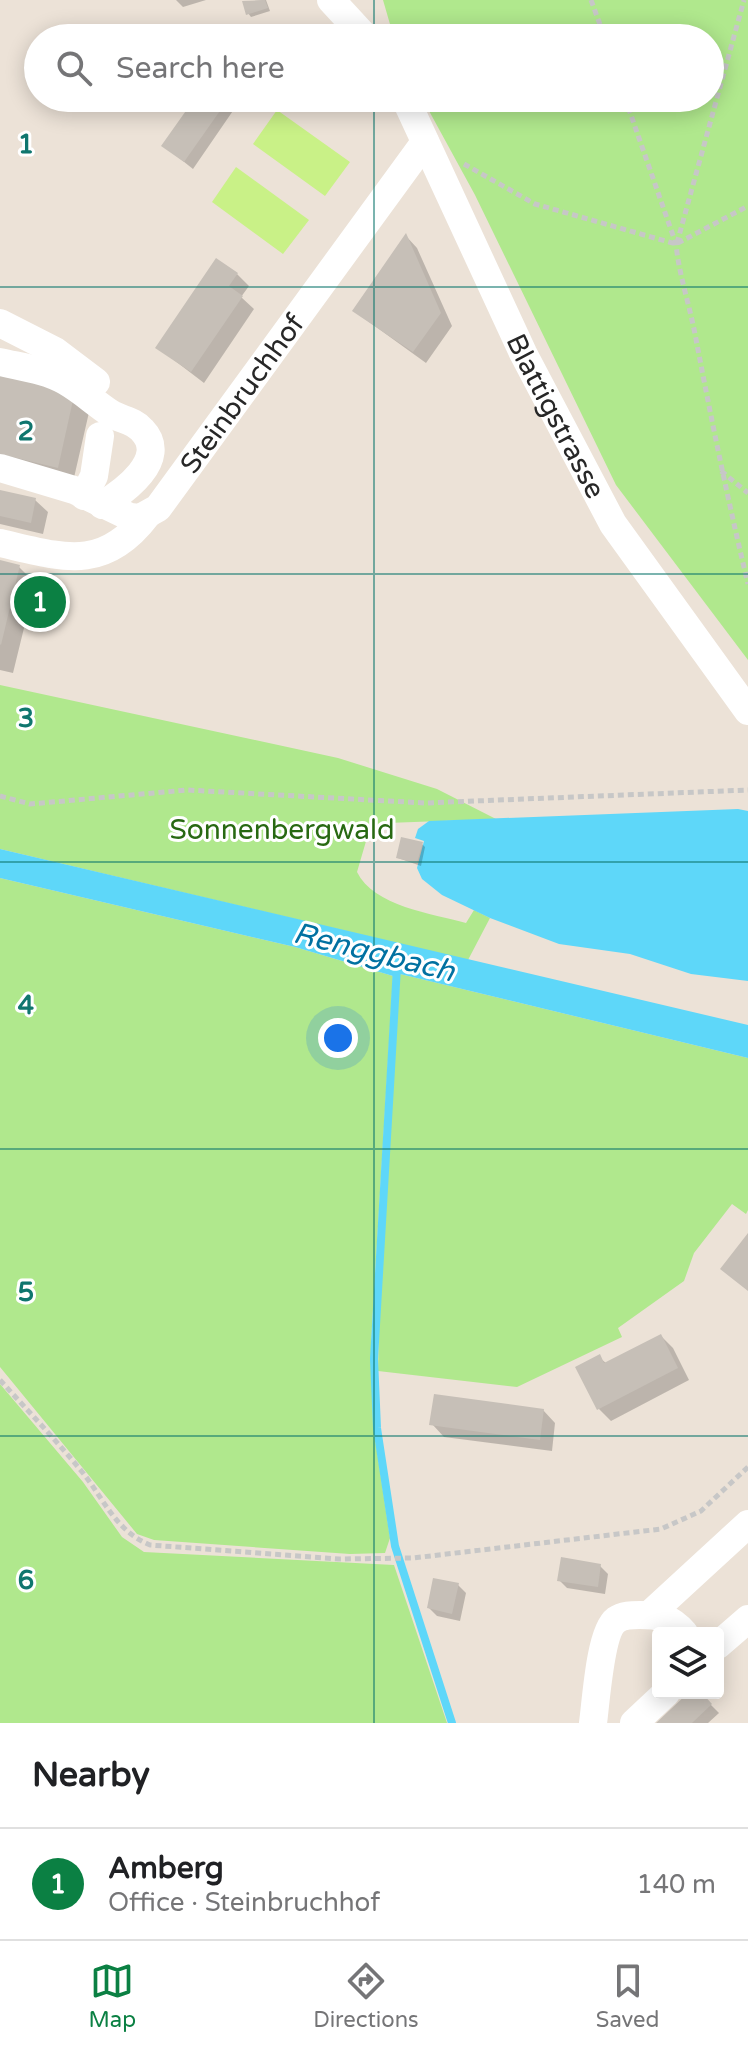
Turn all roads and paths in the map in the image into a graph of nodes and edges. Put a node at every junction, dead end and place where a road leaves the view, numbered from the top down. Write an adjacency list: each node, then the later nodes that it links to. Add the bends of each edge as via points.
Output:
1 (331, 0): 4 (street)
2 (591, 0): 5 (path)
3 (744, 0): 6 (path)
4 (353, 24)
5 (600, 24)
6 (724, 72)
7 (411, 112): 10 (street, Blattigstrasse)
8 (630, 112): 12 (path)
9 (713, 112): 12 (path)
10 (425, 142): 12 (path, via 535,204); 21 (street, Steinbruchhof, via 173,490); 24 (street, Blattigstrasse, via 523,353 613,524)
11 (748, 206): 12 (path)
12 (676, 244): 18 (path)
13 (0, 323): 15 (street, via 55,351 122,402)
14 (0, 362): 15 (street, via 65,381 113,415)
15 (134, 422): 20 (street, via 149,444 144,469 129,488)
16 (100, 436): 20 (street)
17 (0, 468): 20 (street)
18 (721, 471): 19 (path); 23 (path)
19 (748, 493)
20 (93, 500): 21 (street, via 130,517)
21 (147, 515): 22 (street, Steinbruchhof, via 125,539 94,556 61,557)
22 (0, 543)
23 (748, 584)
24 (748, 711)
25 (748, 790): 26 (path, via 425,803 187,790 30,804)
26 (0, 796)
27 (0, 1380): 28 (path, via 84,1474 115,1521 150,1545 339,1559 413,1558 661,1529 701,1511)
28 (748, 1467)
29 (748, 1524): 30 (street)
30 (649, 1615): 32 (street, via 670,1619); 35 (street, via 625,1615 611,1625)
31 (748, 1619): 33 (street)
32 (678, 1627)
33 (724, 1640)
34 (660, 1699): 36 (street)
35 (593, 1723)
36 (634, 1723)

